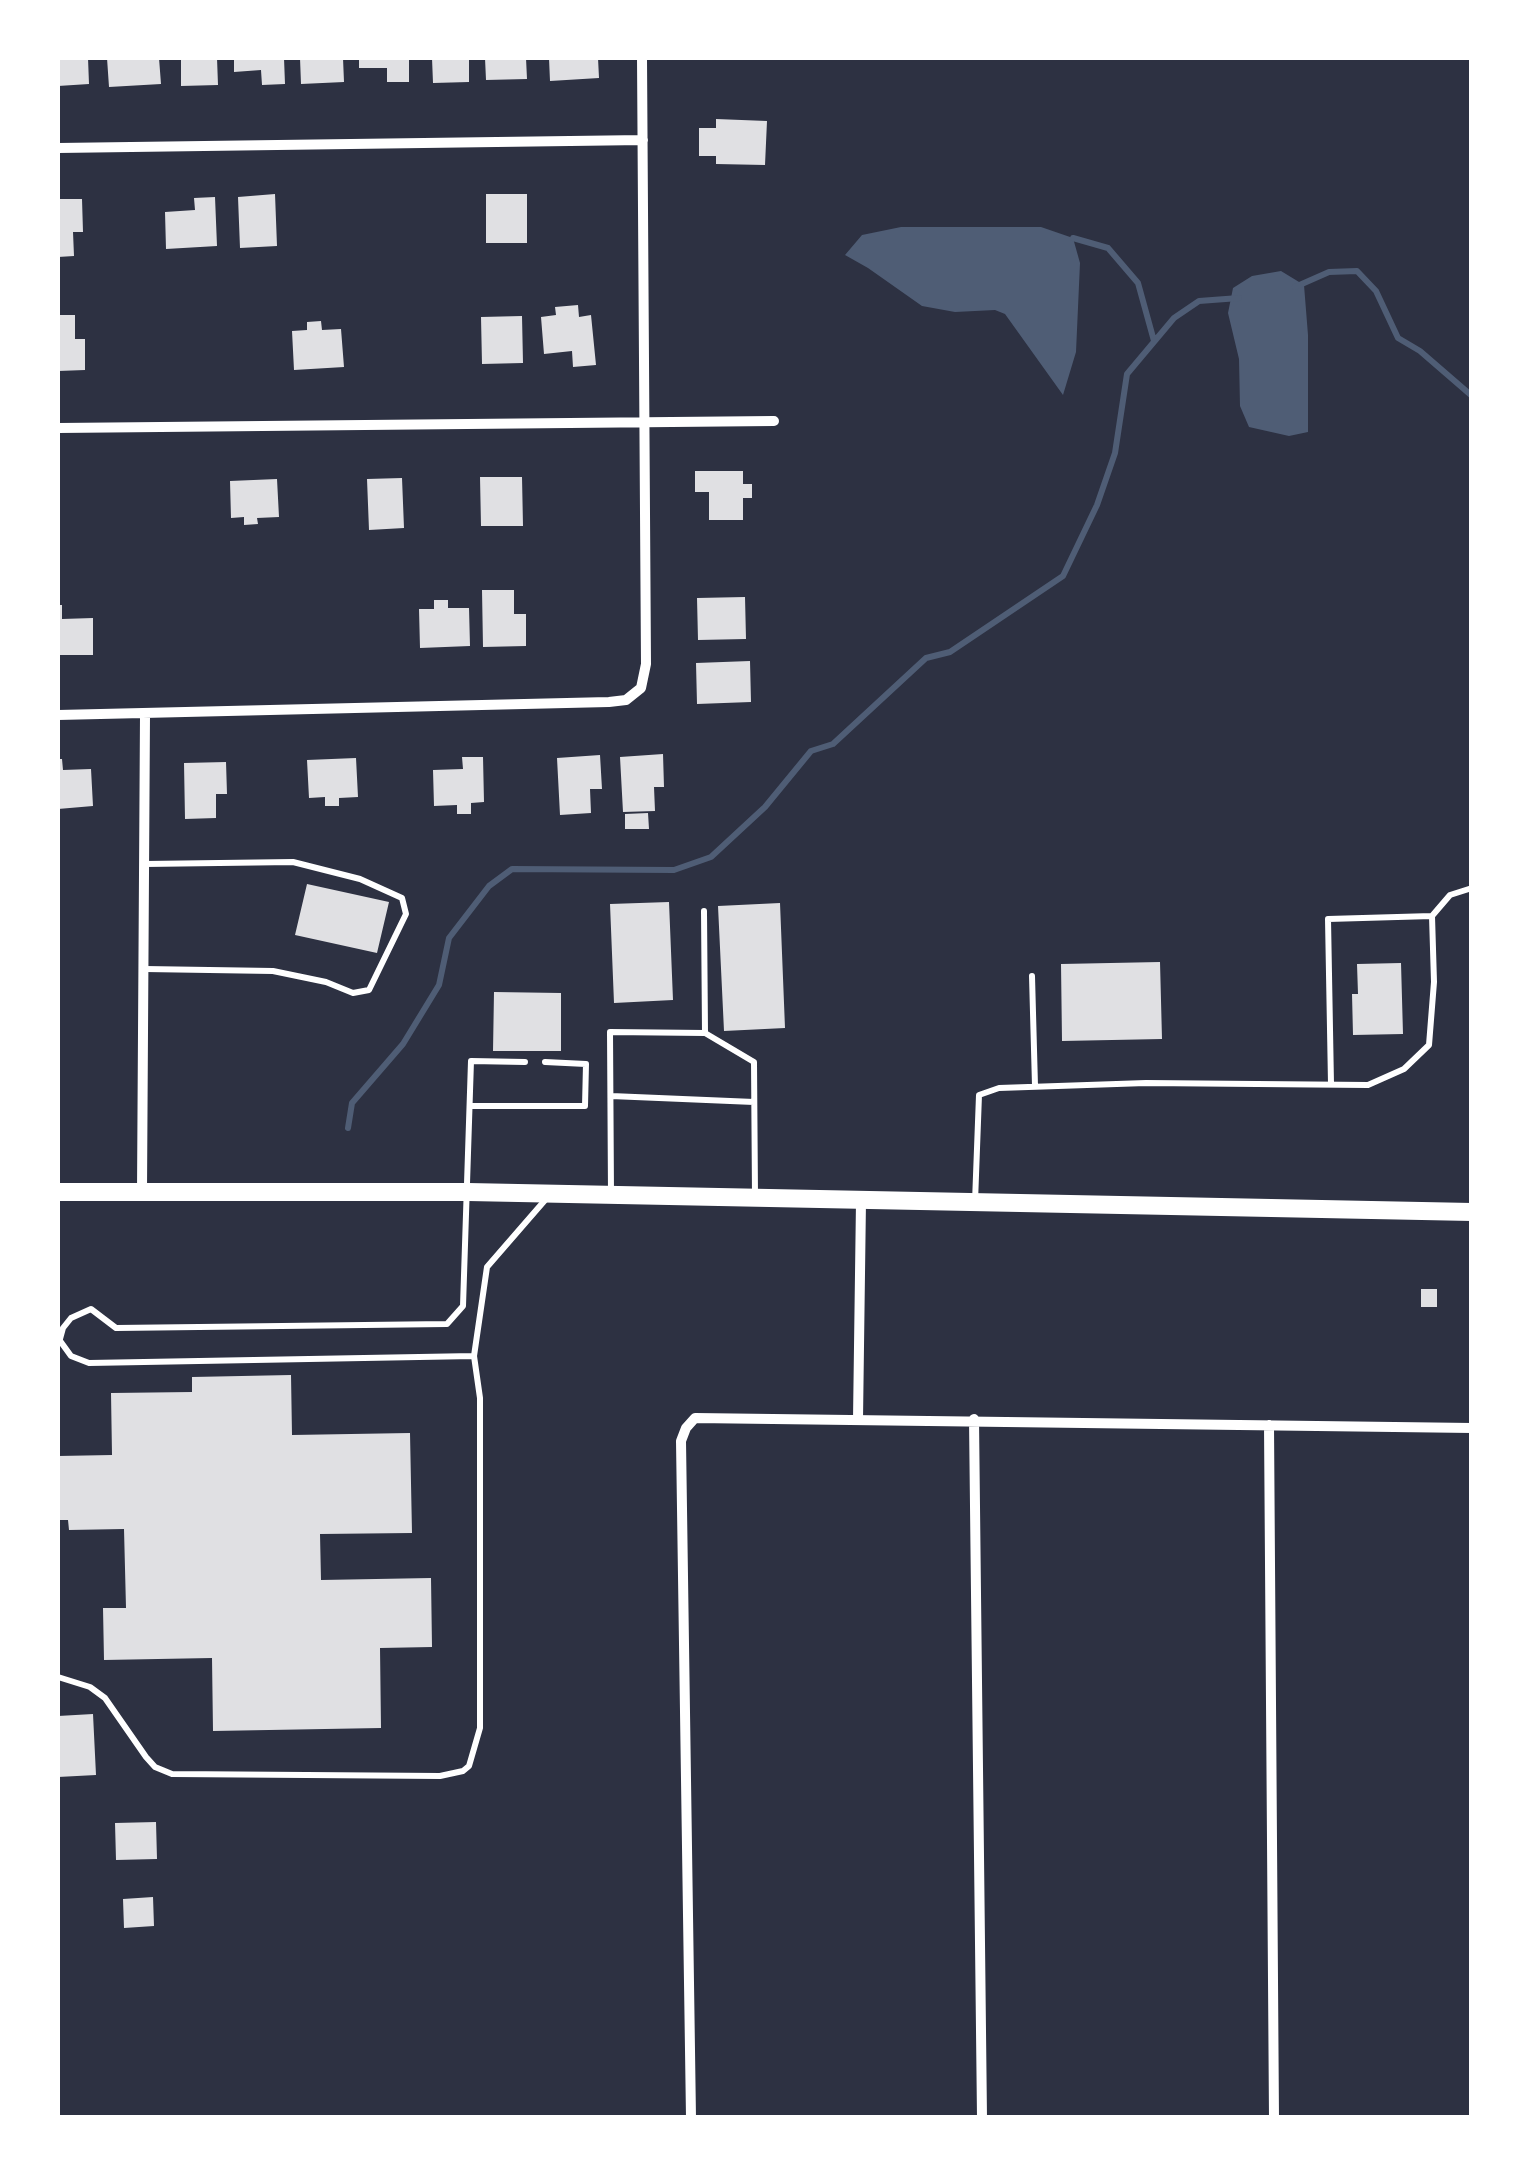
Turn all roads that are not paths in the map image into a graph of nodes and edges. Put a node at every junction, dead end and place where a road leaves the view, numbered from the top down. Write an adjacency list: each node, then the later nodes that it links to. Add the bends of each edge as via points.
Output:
1 (642, 58): 2 (street)
2 (643, 140): 3 (street); 4 (street)
3 (58, 148)
4 (643, 421): 5 (street); 6 (street); 8 (street, via 646,664 641,688 626,700)
5 (774, 422)
6 (58, 428)
7 (58, 715): 8 (street)
8 (145, 715): 9 (street)
9 (145, 864): 13 (street); 13 (lane, via 294,862 402,898 406,914 369,990 353,993 274,971)
10 (1472, 888): 12 (lane, via 1450,895)
11 (704, 911): 15 (lane)
12 (1432, 916): 18 (lane, via 1429,1045 1404,1069 1368,1085); 18 (lane, via 1328,919)
13 (143, 969): 23 (street)
14 (1032, 976): 19 (lane)
15 (704, 1033): 20 (lane, via 610,1032); 21 (lane, via 754,1062)
16 (525, 1062): 22 (lane, via 471,1062)
17 (544, 1062): 22 (lane, via 586,1064 584,1106)
18 (1331, 1084): 19 (lane)
19 (1034, 1086): 30 (lane, via 979,1095)
20 (610, 1096): 21 (lane); 27 (lane)
21 (754, 1102): 28 (lane)
22 (470, 1106): 25 (lane)
23 (142, 1190): 24 (main road); 25 (main road)
24 (58, 1192)
25 (468, 1192): 26 (main road); 32 (lane, via 463,1306 446,1324 116,1328 92,1309 71,1318)
26 (550, 1194): 27 (main road); 33 (lane, via 487,1267)
27 (611, 1195): 28 (main road)
28 (755, 1196): 29 (main road)
29 (861, 1201): 30 (main road); 34 (street)
30 (975, 1203): 31 (main road)
31 (1472, 1212)
32 (59, 1338): 33 (lane, via 71,1356 89,1364)
33 (474, 1356): 38 (lane, via 480,1398 480,1728 469,1766 440,1776 172,1774 146,1757 105,1698)
34 (858, 1419): 35 (street); 39 (street, via 695,1418 682,1441)
35 (974, 1419): 36 (street); 40 (street)
36 (1269, 1425): 37 (street); 41 (street)
37 (1472, 1428)
38 (58, 1677)
39 (691, 2118)
40 (982, 2118)
41 (1274, 2118)

